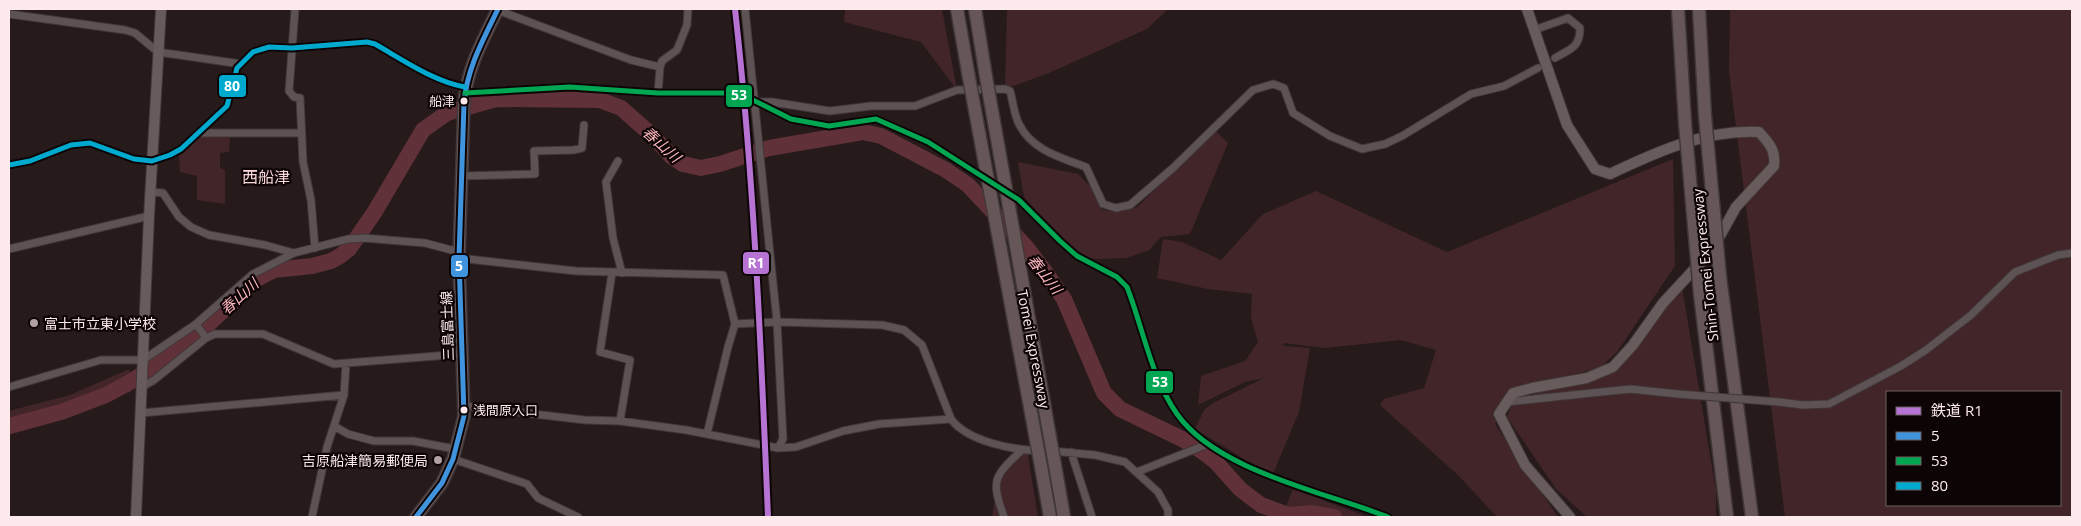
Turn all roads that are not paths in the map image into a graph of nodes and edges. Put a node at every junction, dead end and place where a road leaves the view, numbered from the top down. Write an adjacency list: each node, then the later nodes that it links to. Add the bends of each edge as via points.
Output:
1 (161, 9): 14 (street)
2 (295, 9): 13 (street)
3 (498, 9): 17 (street, via 631,60); 20 (main road, 三島富士線, via 473,59)
4 (688, 9): 17 (street, via 687,25 677,50 662,61)
5 (745, 9): 21 (street)
6 (957, 9): 66 (highway, Tomei Expressway, bridge)
7 (975, 9): 67 (highway, Tomei Expressway, bridge)
8 (1527, 9): 12 (street)
9 (1678, 9): 72 (highway, Shin-Tomei Expressway, bridge, via 1700,294)
10 (1699, 9): 73 (highway, Shin-Tomei Expressway, bridge, via 1720,277)
11 (9, 14): 14 (street, via 125,30 135,33)
12 (1534, 30): 15 (street, via 1568,18 1580,28 1576,46); 48 (street, via 1567,125 1595,169 1610,174 1655,153 1739,131 1759,132 1774,149 1775,158 1774,166 1736,207 1712,250 1663,303 1633,345 1613,366 1586,378 1513,393)
13 (292, 48): 16 (street, via 269,47 253,52); 20 (street, via 375,44 456,85); 24 (street, via 290,91 294,97 300,98)
14 (158, 52): 16 (street); 25 (street)
15 (1555, 58)
16 (241, 64): 23 (street, via 237,68 227,106)
17 (660, 67): 19 (street)
18 (1538, 68): 21 (street, via 1504,86 1471,94 1385,144 1362,148 1330,136 1292,113 1284,88 1273,84 1253,90 1173,168 1130,205 1116,208 1103,204 1086,167 1050,154 1030,139 1019,124 1010,91 1005,89 957,90 916,106 871,106 830,111)
19 (658, 93): 20 (street, via 570,87); 21 (street, via 725,93 747,97)
20 (464, 99): 28 (main road, 三島富士線)
21 (754, 102): 38 (street); 55 (street, via 791,119 829,126 876,119 928,142 1019,200 1077,256 1118,278 1127,287 1162,388 1177,414)
22 (584, 125): 28 (street, via 582,148 534,151 535,174)
23 (199, 133): 24 (street); 25 (street, via 181,149)
24 (301, 133): 31 (street)
25 (152, 161): 27 (street, via 134,159 90,143 71,145 30,161); 29 (street)
26 (618, 161): 37 (street, via 606,182 613,238)
27 (9, 164)
28 (461, 176): 35 (main road, 三島富士線)
29 (151, 192): 30 (street); 33 (street, via 163,193 179,217 209,235)
30 (149, 216): 32 (street); 43 (street)
31 (315, 248): 33 (street); 35 (street, via 364,238 425,243)
32 (9, 249)
33 (294, 252): 39 (street, via 253,274)
34 (2072, 254): 48 (street, bridge, via 2058,255 2016,272 1971,315 1926,350 1829,404 1630,389)
35 (459, 255): 36 (street); 42 (main road, 三島富士線)
36 (612, 273): 37 (street); 52 (street, via 600,352 630,360)
37 (622, 273): 40 (street, via 723,275)
38 (777, 322): 40 (street); 51 (street, via 882,325 904,330 922,345); 56 (street, via 783,439)
39 (196, 324): 41 (street); 43 (street)
40 (735, 324): 54 (street)
41 (206, 338): 44 (street, via 215,334 262,334 324,361); 46 (street)
42 (462, 354): 44 (street); 49 (main road, 三島富士線)
43 (142, 363): 45 (street, via 101,360); 46 (street)
44 (346, 364): 47 (street)
45 (9, 387)
46 (142, 387): 50 (street)
47 (344, 395): 50 (street); 53 (street)
48 (1506, 402): 71 (street, via 1499,414 1525,465)
49 (465, 406): 52 (street); 59 (main road, 三島富士線)
50 (142, 413): 61 (street)
51 (951, 419): 56 (street, via 878,424 843,431 796,447); 57 (street, via 969,434)
52 (620, 421): 54 (street)
53 (334, 426): 59 (street, via 348,434 374,441 413,441); 62 (street)
54 (707, 434): 56 (street)
55 (1208, 444): 60 (street); 70 (street, via 1272,476)
56 (778, 448)
57 (1022, 450): 58 (street); 65 (street, via 1003,468 996,480 996,493)
58 (1071, 452): 60 (street, via 1125,462); 68 (street)
59 (454, 454): 63 (main road, 三島富士線, via 434,496); 64 (street, via 527,484 538,498)
60 (1137, 472): 69 (street, via 1158,492 1168,510)
61 (136, 517)
62 (312, 517)
63 (416, 517)
64 (578, 517)
65 (1004, 517)
66 (1050, 517)
67 (1064, 517)
68 (1092, 517)
69 (1168, 517)
70 (1388, 517)
71 (1570, 517)
72 (1727, 517)
73 (1752, 517)

